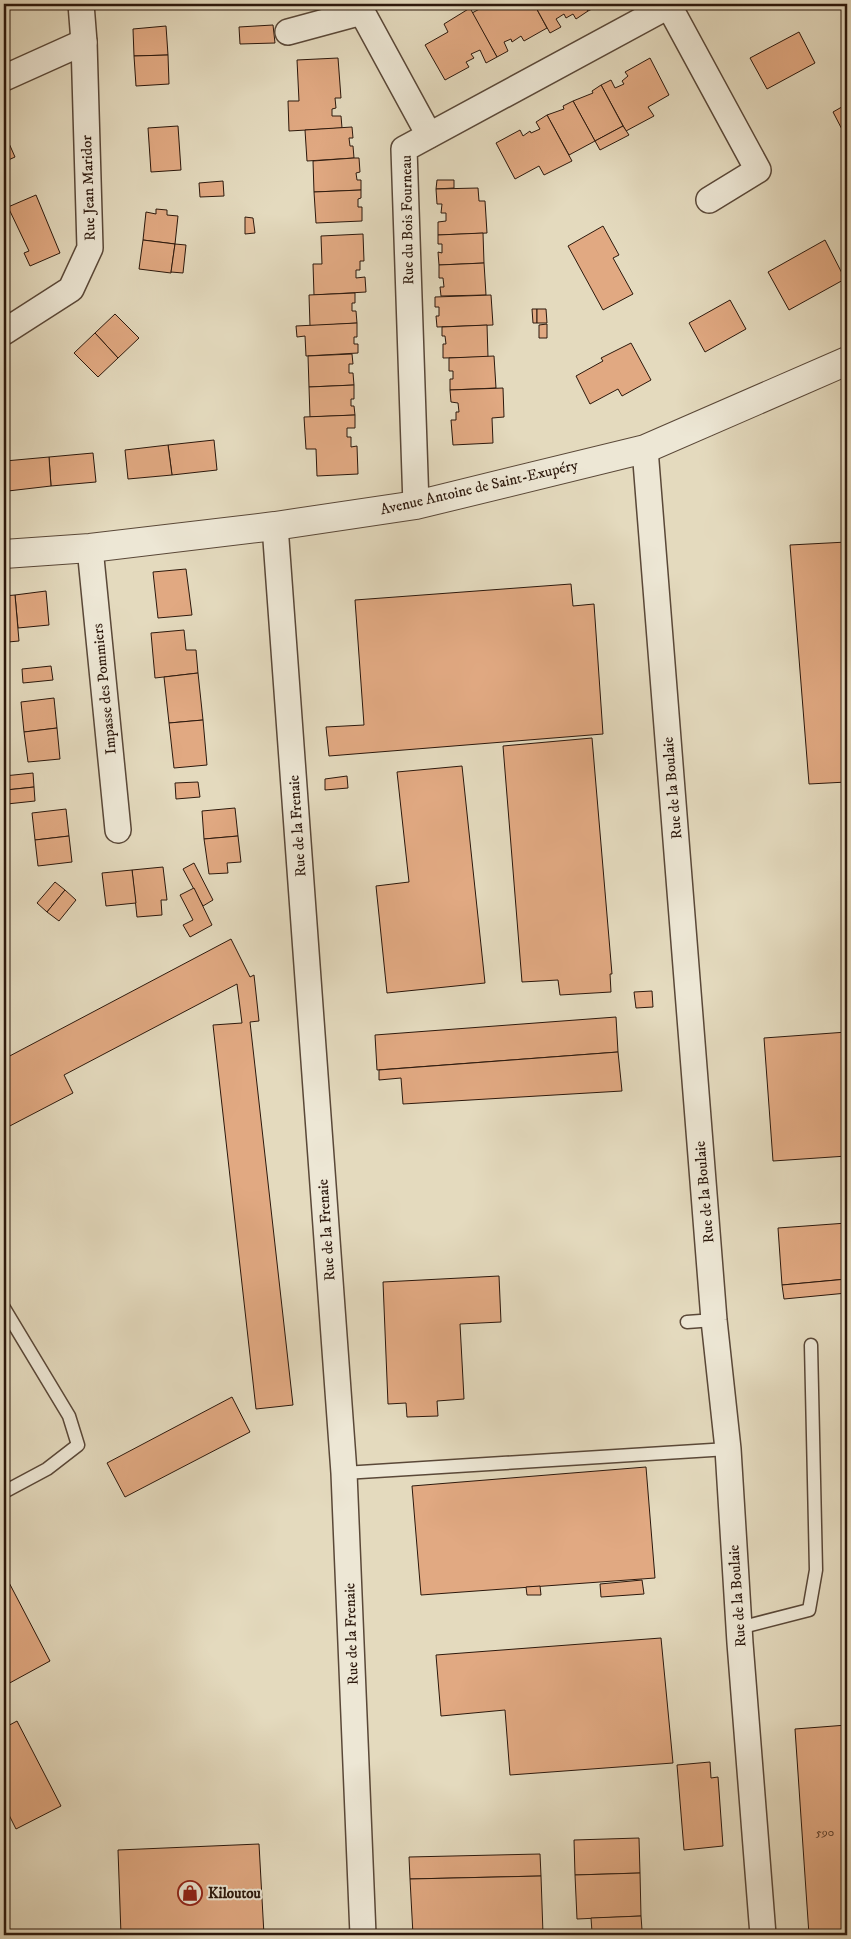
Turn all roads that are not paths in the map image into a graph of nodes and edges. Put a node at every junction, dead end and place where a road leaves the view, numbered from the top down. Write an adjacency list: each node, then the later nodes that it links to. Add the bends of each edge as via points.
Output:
1 (81, 4): 4 (street, Rue Jean Maridor)
2 (670, 5): 6 (street, Rue du Bois Fourneau); 7 (street, via 758,170)
3 (288, 32): 6 (street, via 362,12)
4 (84, 42): 5 (street); 8 (street, Rue Jean Maridor, via 90,248 71,289)
5 (4, 78)
6 (429, 135): 11 (street, Rue du Bois Fourneau, via 404,149)
7 (709, 200)
8 (4, 332)
9 (847, 361): 10 (street, Avenue Antoine de Saint-Exupéry)
10 (644, 449): 11 (street, Avenue Antoine de Saint-Exupéry); 17 (street, Rue de la Boulaie)
11 (416, 505): 12 (street, Avenue Antoine de Saint-Exupéry)
12 (275, 526): 13 (street, Avenue Antoine de Saint-Exupéry); 21 (street, Rue de la Frenaie)
13 (90, 548): 14 (street, Avenue Antoine de Saint-Exupéry); 15 (street, Impasse des Pommiers)
14 (4, 554)
15 (118, 830)
16 (4, 1308): 22 (lane, via 69,1416 78,1445 47,1469)
17 (714, 1320): 18 (lane); 20 (street, Rue de la Boulaie)
18 (687, 1322)
19 (811, 1345): 23 (lane, via 816,1570 809,1610)
20 (728, 1449): 21 (lane); 23 (street, Rue de la Boulaie)
21 (344, 1473): 24 (street, Rue de la Frenaie)
22 (4, 1492)
23 (739, 1628): 25 (street, Rue de la Boulaie)
24 (363, 1935)
25 (763, 1935)

